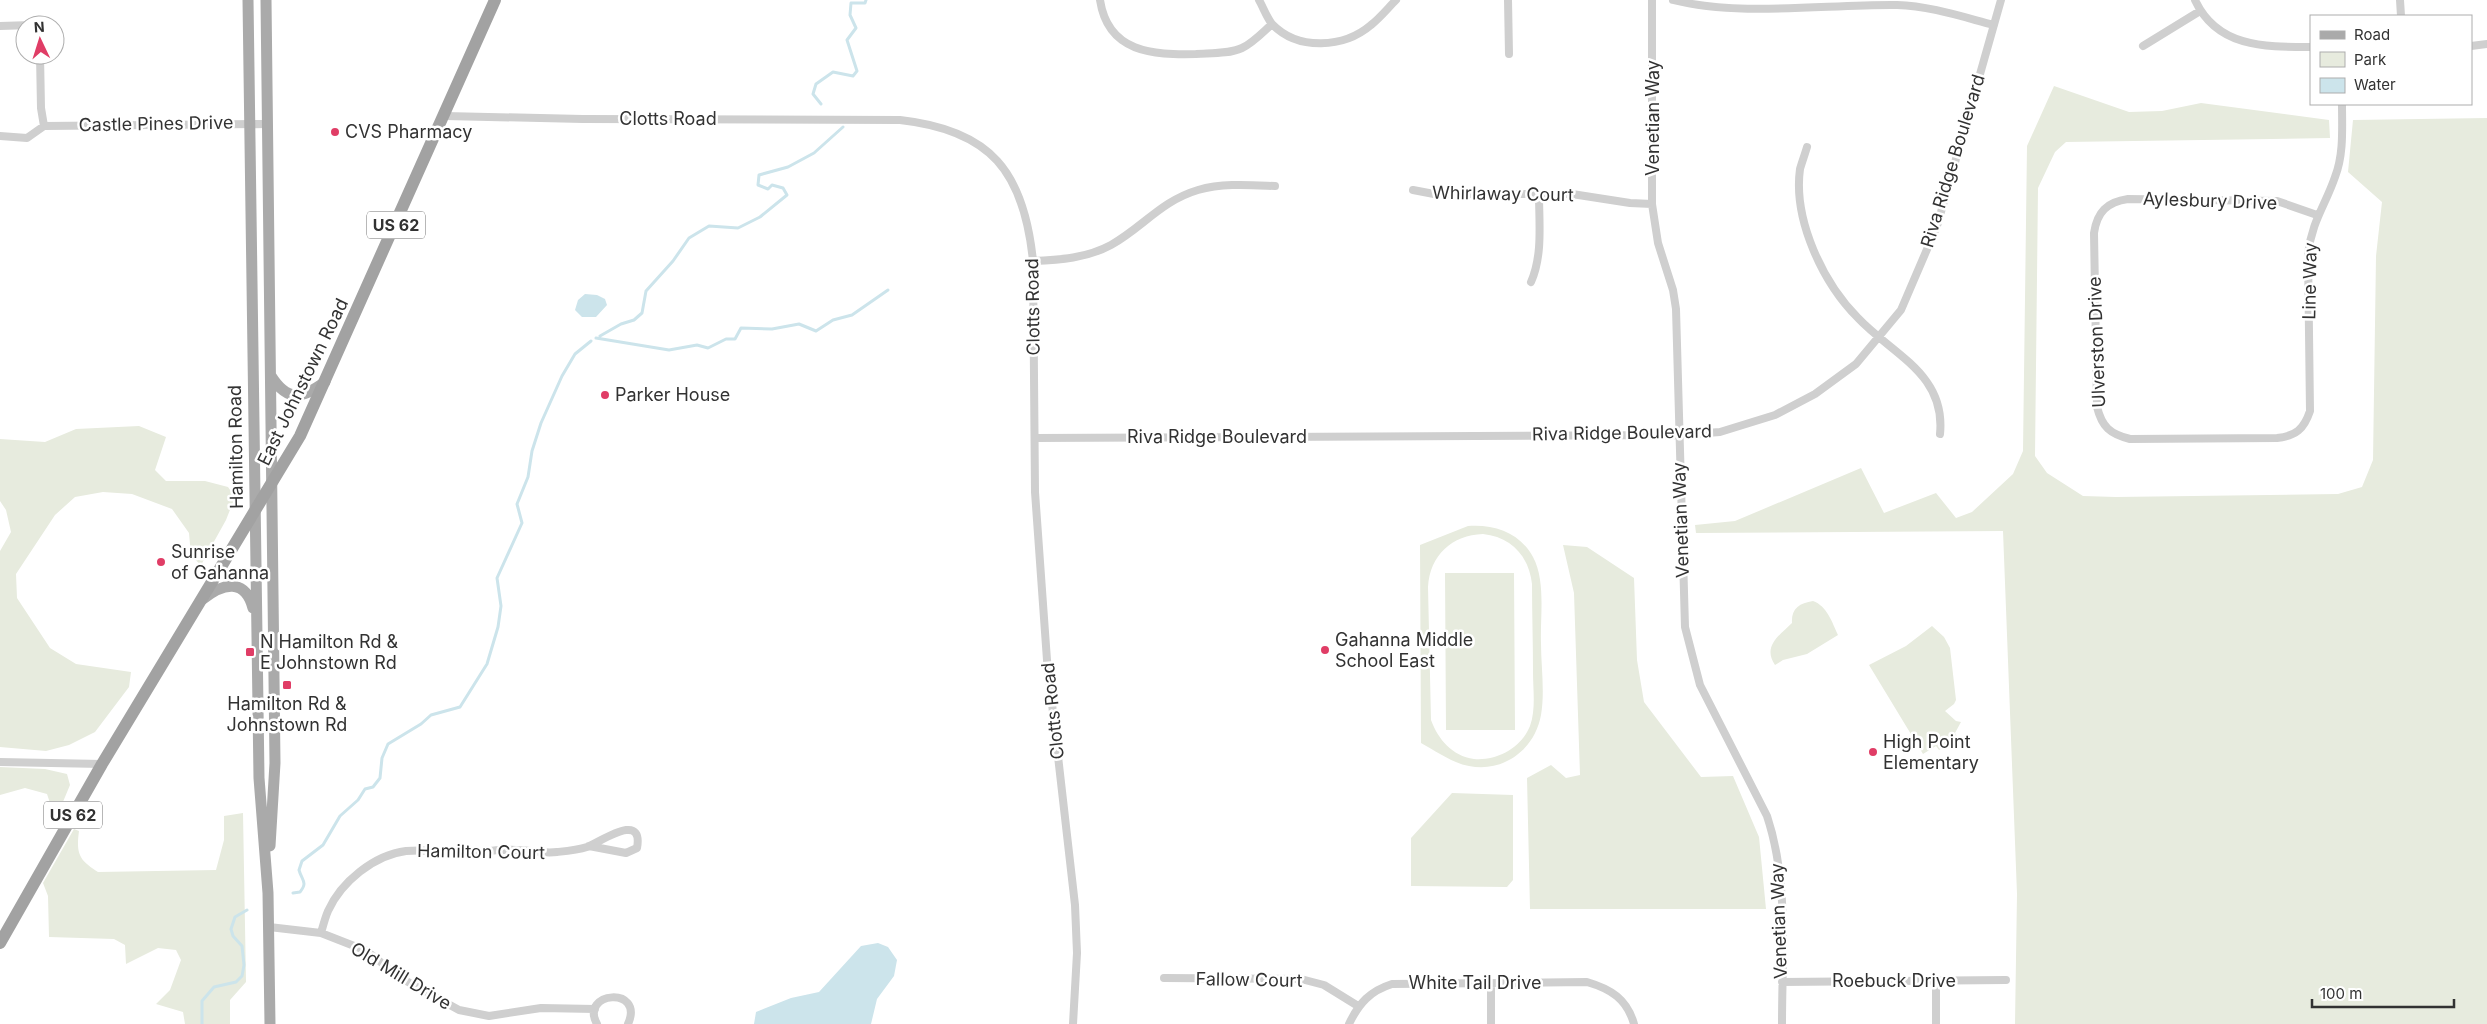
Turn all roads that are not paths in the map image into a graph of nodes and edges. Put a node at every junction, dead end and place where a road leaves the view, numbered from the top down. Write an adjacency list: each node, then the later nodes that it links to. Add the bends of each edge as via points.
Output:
1 (248, 0): 27 (main road, Hamilton Road)
2 (266, 0): 28 (main road, Hamilton Road)
3 (495, 0): 26 (highway, East Johnstown Road / US 62)
4 (1100, 0): 15 (street, via 1106,22 1114,33 1142,51 1161,54 1218,53 1242,48)
5 (1259, 0): 15 (street)
6 (1396, 0): 15 (street, via 1371,26 1345,41 1315,44 1292,38)
7 (1508, 0): 23 (street)
8 (1652, 0): 35 (street, Venetian Way)
9 (1673, 0): 16 (street, via 1693,5 1743,8 1899,5 1930,8)
10 (2001, 0): 16 (street, Riva Ridge Boulevard)
11 (2195, 0): 13 (street)
12 (2400, 0): 14 (street)
13 (2200, 11): 20 (street); 22 (street, via 2226,36 2261,47)
14 (2401, 15)
15 (1272, 24)
16 (1994, 25): 40 (street, Riva Ridge Boulevard, via 1937,226 1901,310)
17 (0, 26): 18 (street)
18 (15, 26)
19 (2487, 44): 21 (street)
20 (2143, 46)
21 (2472, 46)
22 (2310, 47)
23 (1509, 54)
24 (40, 65): 29 (street, via 40,108)
25 (2342, 105): 37 (street, Line Way, via 2341,159)
26 (444, 116): 38 (street, Clotts Road, via 900,120 929,123 957,132 976,143 993,156 1010,177 1022,200 1030,228); 42 (highway, East Johnstown Road / US 62)
27 (250, 124): 28 (street, Castle Pines Drive); 29 (street, Castle Pines Drive); 48 (main road, Hamilton Road)
28 (268, 124): 41 (main road, Hamilton Road)
29 (44, 126): 30 (street, Castle Pines Drive, via 27,138)
30 (0, 136)
31 (1807, 147): 40 (street, via 1800,169 1807,232 1836,295)
32 (1274, 186): 38 (street, via 1221,186 1198,190 1158,209 1111,245 1086,255)
33 (1412, 190): 34 (street, Whirlaway Court, via 1434,194)
34 (1540, 194): 35 (street, Whirlaway Court, via 1572,194); 39 (street, via 1538,257)
35 (1652, 204): 45 (street, Venetian Way, via 1658,243 1676,310)
36 (2103, 208): 37 (street, Aylesbury Drive, via 2115,201 2128,199 2255,199 2277,201); 43 (street, Ulverston Drive, via 2096,220 2094,233 2097,407 2104,428 2130,439 2278,438)
37 (2317, 216): 43 (street, Line Way, via 2308,254 2310,411)
38 (1033, 261): 46 (street, Clotts Road)
39 (1531, 282)
40 (1879, 337): 44 (street, via 1927,381 1937,398); 45 (street, Riva Ridge Boulevard, via 1856,364 1815,394 1774,415 1720,432)
41 (271, 376): 42 (main road, via 290,395 302,396); 47 (main road, Hamilton Road)
42 (325, 382): 47 (highway, East Johnstown Road / US 62, via 300,436)
43 (2299, 432)
44 (1940, 434)
45 (1679, 435): 46 (street, Riva Ridge Boulevard); 61 (street, Venetian Way, via 1685,628 1700,685 1767,816 1774,839 1780,881)
46 (1035, 438): 68 (street, Clotts Road, via 1035,492 1047,660 1075,905)
47 (272, 484): 48 (highway, East Johnstown Road / US 62); 54 (main road, Hamilton Road, via 275,763)
48 (254, 512): 49 (highway, East Johnstown Road / US 62); 50 (main road, Hamilton Road)
49 (201, 600): 50 (main road, via 223,587 243,589); 52 (highway, East Johnstown Road / US 62)
50 (256, 618): 54 (main road, Hamilton Road, via 259,778)
51 (0, 762): 52 (street)
52 (102, 764): 57 (highway, East Johnstown Road / US 62)
53 (589, 846): 53 (street, Hamilton Court, via 616,831 625,830 637,836 638,842 637,848 626,853); 56 (street, Hamilton Court, via 540,854 519,850 404,851 379,859 358,874 339,894 328,911)
54 (268, 893): 55 (main road, Hamilton Road)
55 (268, 927): 56 (street, Old Mill Drive); 65 (main road, Hamilton Road)
56 (322, 933): 64 (street, Old Mill Drive, via 366,951 399,977 459,1010 489,1016 541,1008)
57 (0, 943)
58 (1164, 978): 63 (street, Fallow Court, via 1301,979 1324,985)
59 (2006, 980): 60 (street, Roebuck Drive)
60 (1936, 981): 61 (street, Roebuck Drive); 73 (street)
61 (1782, 982): 72 (street, Venetian Way)
62 (1491, 984): 63 (street, White Tail Drive, via 1392,984 1375,991); 70 (street); 71 (street, White Tail Drive, via 1587,982 1618,995)
63 (1358, 1006): 69 (street, White Tail Drive)
64 (595, 1010): 66 (street); 67 (street, via 602,999 620,998 631,1012)
65 (270, 1024)
66 (597, 1024)
67 (628, 1024)
68 (1074, 1024)
69 (1349, 1024)
70 (1491, 1024)
71 (1634, 1024)
72 (1782, 1024)
73 (1936, 1024)

